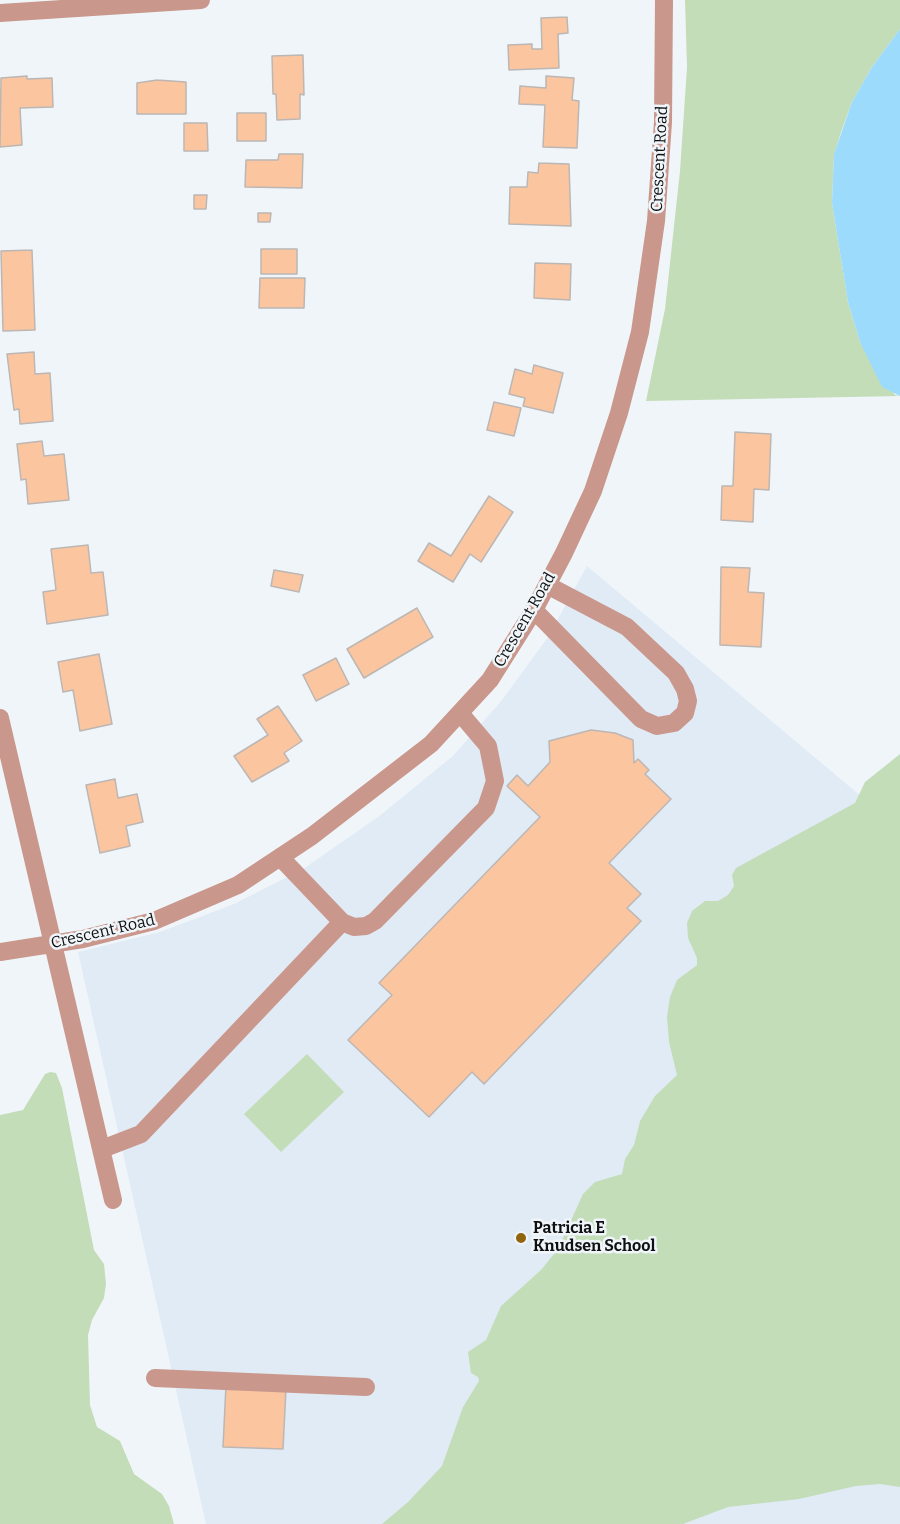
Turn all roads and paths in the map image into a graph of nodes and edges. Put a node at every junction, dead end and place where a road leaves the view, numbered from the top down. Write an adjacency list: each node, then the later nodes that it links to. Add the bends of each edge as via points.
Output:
1 (201, 0): 3 (street)
2 (664, 0): 4 (street, Crescent Road, via 663,122 656,221 640,332 593,491)
3 (0, 13)
4 (547, 585): 5 (street, Crescent Road); 5 (street, via 609,617 676,673 686,689 685,713 674,723 657,726 641,719)
5 (534, 610): 6 (street, Crescent Road, via 490,680)
6 (460, 713): 8 (street, Crescent Road, via 431,744); 9 (street, via 488,746 495,781 486,808 375,921 354,927)
7 (0, 718): 10 (street)
8 (280, 857): 9 (street); 10 (street, Crescent Road, via 238,885 154,921)
9 (342, 922): 12 (street, via 141,1134)
10 (53, 944): 11 (street, Crescent Road); 12 (street)
11 (0, 952)
12 (102, 1149): 13 (street)
13 (113, 1200)
14 (155, 1378): 15 (street)
15 (366, 1387)

